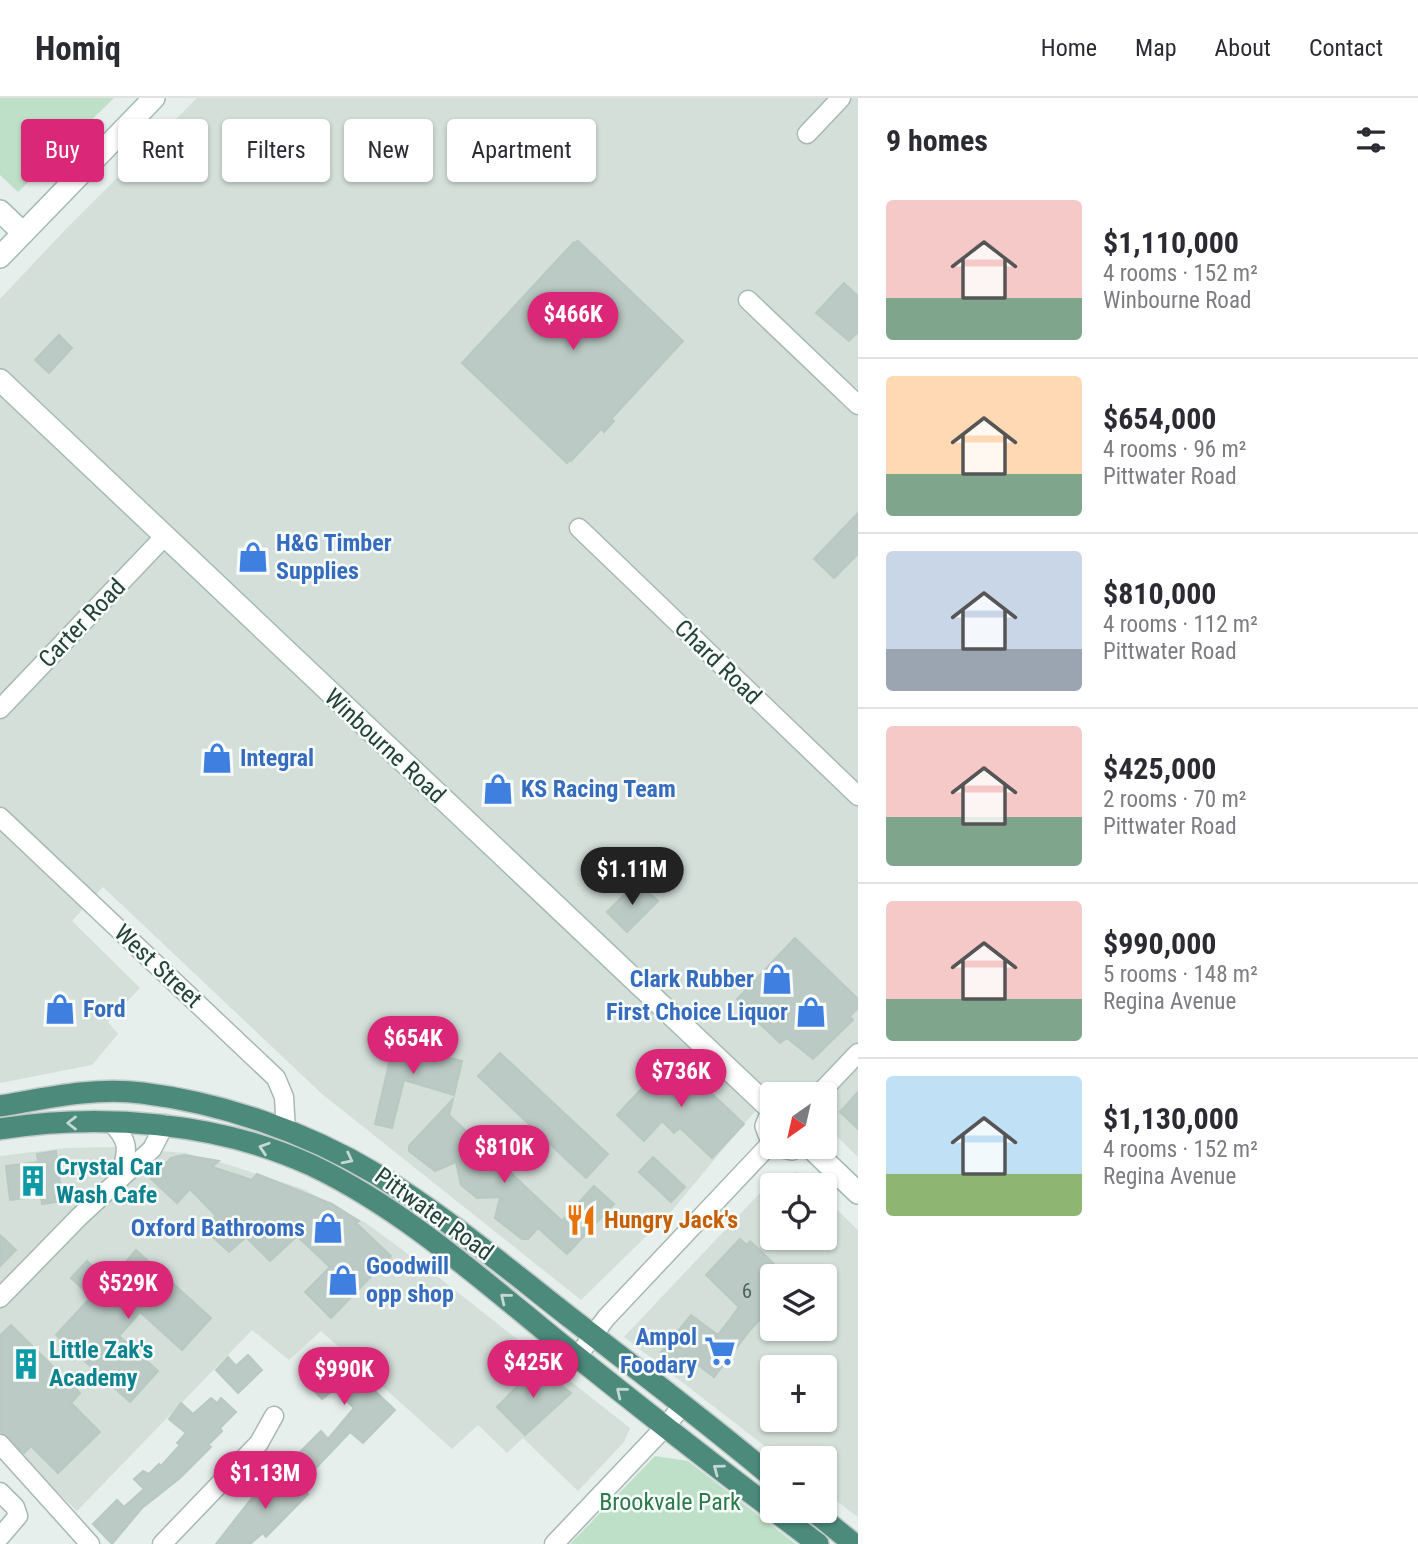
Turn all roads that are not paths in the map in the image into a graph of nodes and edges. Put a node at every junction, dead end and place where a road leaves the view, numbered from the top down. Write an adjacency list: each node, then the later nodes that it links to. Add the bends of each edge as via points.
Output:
1 (153, 98): 5 (main road)
2 (841, 98): 3 (street)
3 (807, 134)
4 (0, 211): 5 (main road)
5 (23, 233): 6 (main road)
6 (0, 257)
7 (748, 300): 9 (street)
8 (0, 380): 11 (main road, Winbourne Road)
9 (858, 405)
10 (579, 528): 13 (street, Chard Road)
11 (164, 537): 12 (street, Carter Road); 18 (main road, Winbourne Road)
12 (0, 709)
13 (858, 796)
14 (0, 817): 23 (street, West Street, via 276,1078 284,1097)
15 (858, 1053): 16 (street)
16 (831, 1082)
17 (141, 1093): 19 (highway, Pittwater Road, via 70,1094); 21 (highway); 23 (highway, Pittwater Road, via 225,1110)
18 (760, 1100)
19 (0, 1106)
20 (112, 1123): 21 (highway, Pittwater Road); 22 (highway, Pittwater Road, one-way to 22); 26 (street, via 127,1143)
21 (165, 1124): 26 (street, via 152,1149); 30 (highway, Pittwater Road, one-way to 21, via 438,1245 349,1185 267,1149)
22 (0, 1129)
23 (286, 1131): 29 (highway, Pittwater Road, one-way to 29, via 364,1167 411,1197)
24 (760, 1155): 29 (street)
25 (823, 1159): 27 (main road)
26 (121, 1176): 28 (street)
27 (858, 1193)
28 (0, 1298)
29 (593, 1335): 30 (street); 31 (highway, Pittwater Road)
30 (577, 1357): 33 (highway, Pittwater Road, one-way to 30)
31 (683, 1405): 33 (street); 35 (highway, Pittwater Road)
32 (274, 1416): 42 (street, via 259,1443)
33 (664, 1428): 37 (highway, Pittwater Road, one-way to 33); 43 (street)
34 (0, 1444): 41 (street)
35 (760, 1466)
36 (0, 1492): 40 (street, via 18,1516)
37 (760, 1501)
38 (790, 1523): 44 (highway, Pittwater Road)
39 (828, 1523): 45 (highway)
40 (0, 1536)
41 (90, 1544)
42 (162, 1544)
43 (554, 1544)
44 (818, 1544)
45 (854, 1544)

